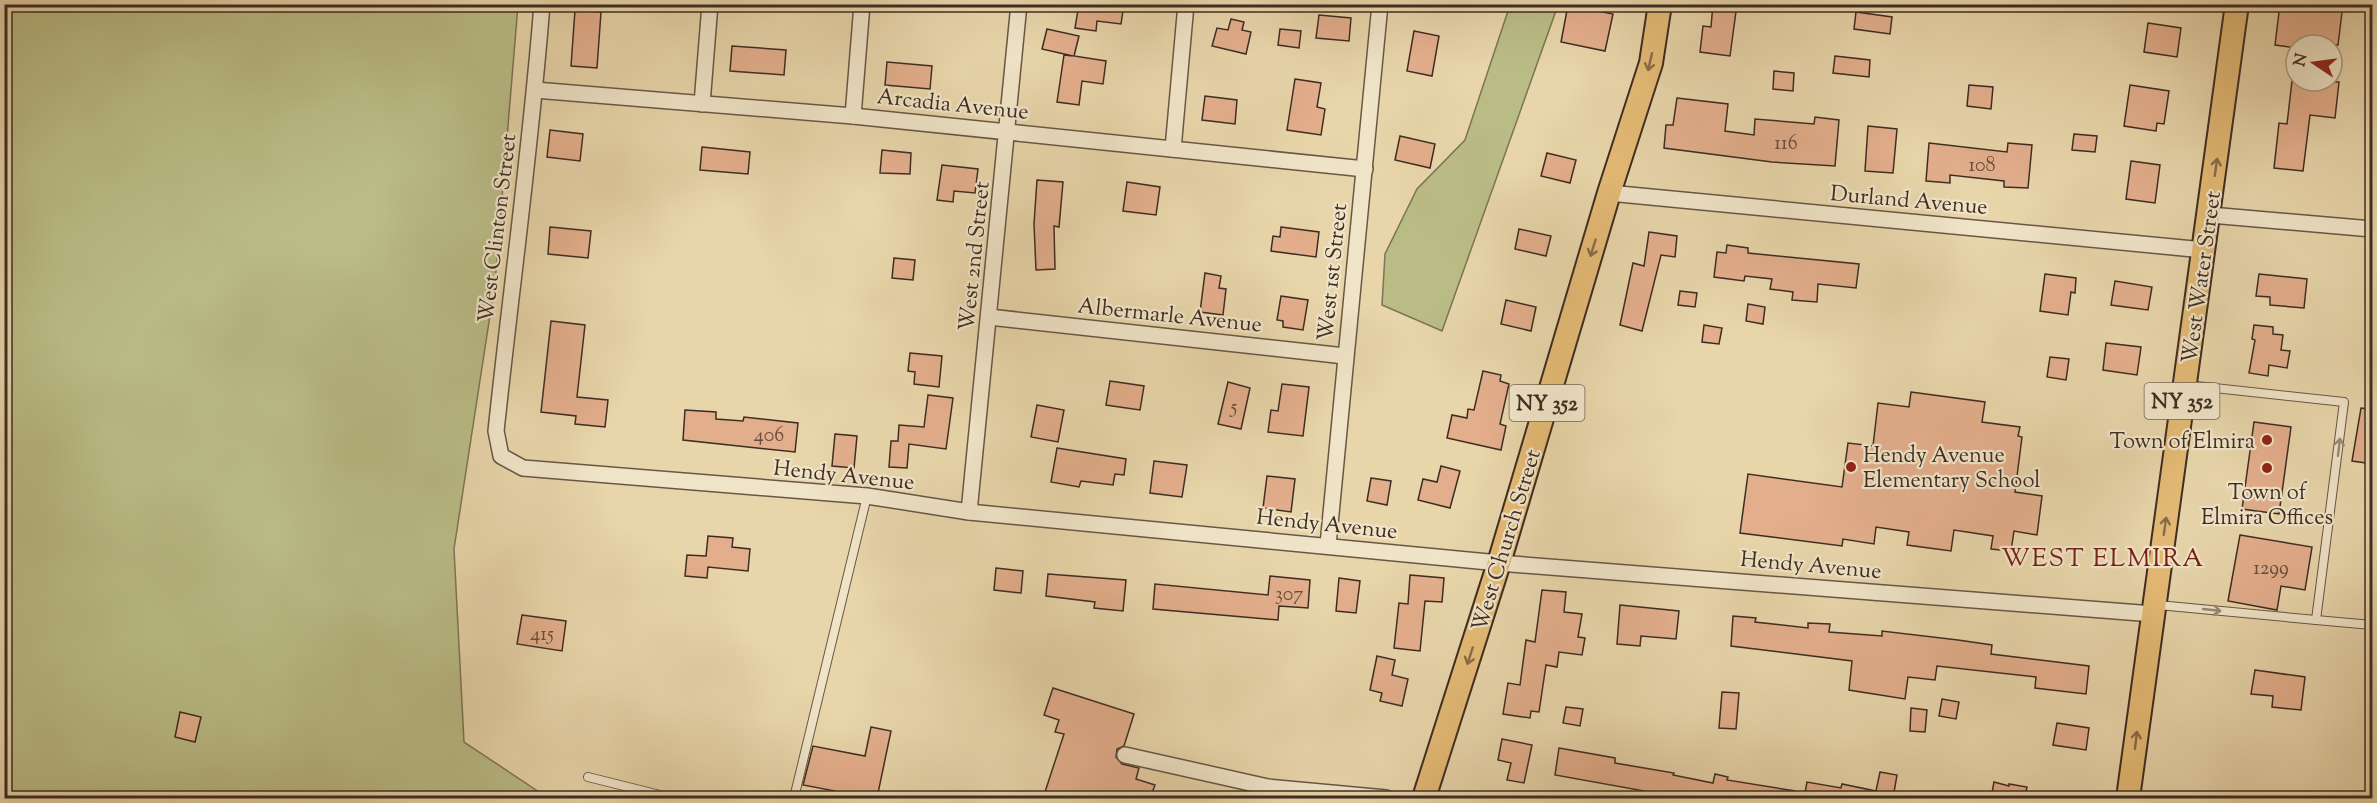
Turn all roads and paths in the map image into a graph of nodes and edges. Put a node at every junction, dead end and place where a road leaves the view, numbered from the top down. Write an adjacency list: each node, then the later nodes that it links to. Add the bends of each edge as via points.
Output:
1 (542, 4): 9 (street, West Clinton Street)
2 (710, 4): 10 (street)
3 (862, 4): 11 (street)
4 (1019, 4): 12 (street, West 2nd Street)
5 (1186, 4): 13 (street)
6 (1380, 4): 14 (street, West 1st Street)
7 (1660, 4): 15 (main road, West Church Street / NY 352, one-way to 15, via 1651,63)
8 (2237, 4): 16 (main road, West Water Street / NY 352, one-way to 8)
9 (535, 90): 10 (street, Arcadia Avenue); 22 (street, West Clinton Street, via 496,431)
10 (702, 104): 11 (street, Arcadia Avenue)
11 (854, 116): 12 (street, Arcadia Avenue)
12 (1008, 131): 13 (street, Arcadia Avenue); 19 (street, West 2nd Street)
13 (1173, 149): 14 (street, Arcadia Avenue)
14 (1365, 169): 20 (street, West 1st Street)
15 (1609, 193): 18 (street, Durland Avenue); 26 (main road, West Church Street / NY 352, one-way to 26)
16 (2210, 215): 17 (street); 18 (main road, West Water Street / NY 352)
17 (2373, 229)
18 (2204, 250): 21 (main road, West Water Street / NY 352)
19 (989, 317): 20 (street, Albermarle Avenue); 24 (street, West 2nd Street)
20 (1345, 356): 25 (street, West 1st Street)
21 (2185, 385): 27 (main road, West Water Street / NY 352, one-way to 21); 28 (lane, one-way to 21, via 2344,402)
22 (501, 456): 23 (street, Hendy Avenue, via 523,468)
23 (867, 496): 24 (street, Hendy Avenue); 35 (lane)
24 (969, 512): 25 (street, Hendy Avenue)
25 (1328, 545): 26 (street, Hendy Avenue)
26 (1499, 563): 27 (street, Hendy Avenue); 37 (main road, West Church Street / NY 352, one-way to 37)
27 (2153, 609): 28 (lane, one-way to 28); 38 (main road, West Water Street / NY 352, one-way to 27)
28 (2316, 620): 29 (lane)
29 (2373, 625)
30 (1125, 755): 36 (street, via 1268,787)
31 (588, 777): 32 (lane)
32 (672, 798)
33 (762, 798): 34 (lane)
34 (779, 798)
35 (794, 798)
36 (1386, 798)
37 (1424, 798)
38 (2128, 798)

